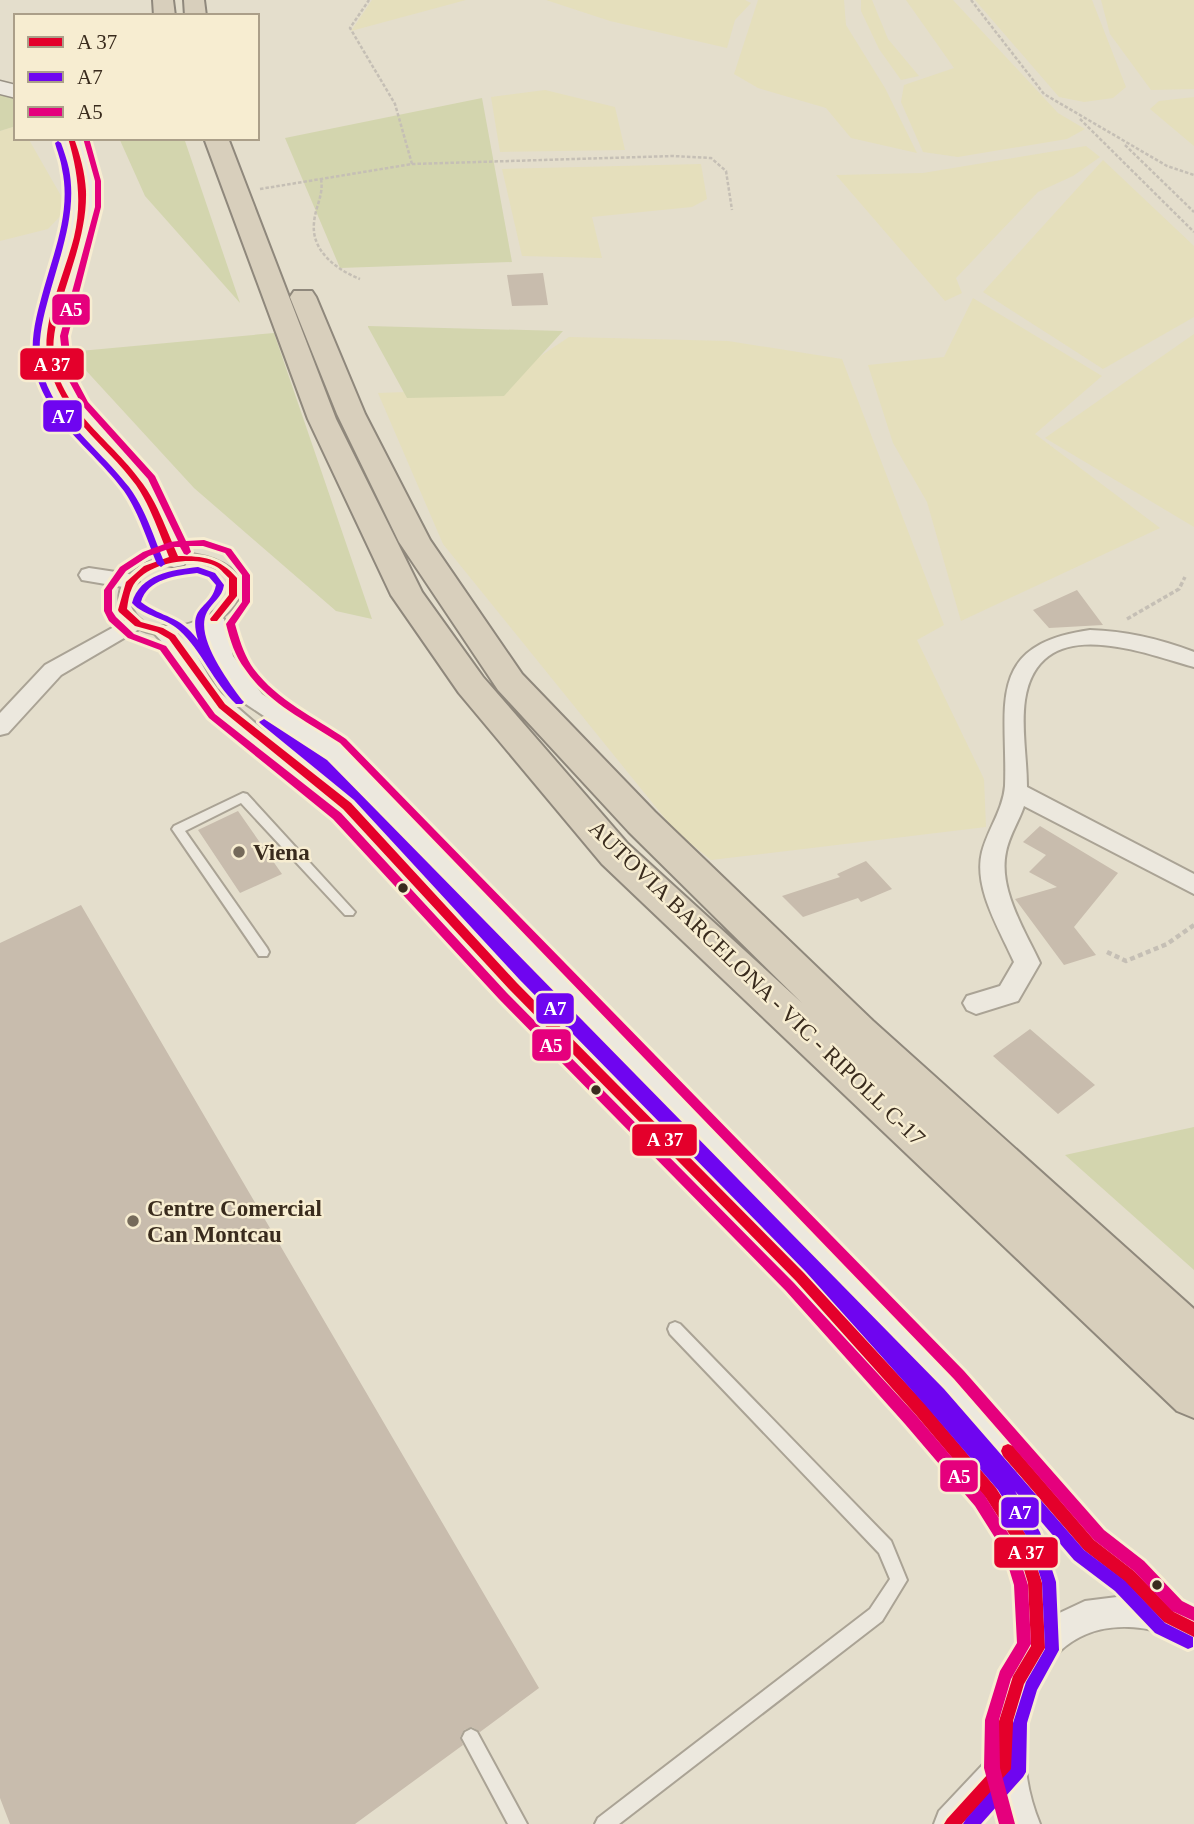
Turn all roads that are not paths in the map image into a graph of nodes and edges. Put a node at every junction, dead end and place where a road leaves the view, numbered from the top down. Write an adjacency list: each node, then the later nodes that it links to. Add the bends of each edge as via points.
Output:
1 (72, 140): 4 (street, via 87,186 81,234 58,297 50,356 69,406 140,485)
2 (217, 140): 19 (highway, AUTOVIA BARCELONA - VIC - RIPOLL C-17, via 322,419 407,595 471,685 615,853)
3 (240, 140): 18 (highway, AUTOVIA BARCELONA - VIC - RIPOLL C-17, via 351,414 415,542 510,682 642,822 859,1032)
4 (174, 558): 6 (lane, via 141,570); 7 (lane, via 208,559 231,575 233,597)
5 (89, 575): 6 (street)
6 (129, 580): 8 (lane, via 121,596 123,610)
7 (214, 619): 9 (lane); 20 (street, via 223,657 254,699 333,751 949,1385 1089,1545)
8 (134, 623): 9 (lane); 11 (street, via 52,670)
9 (163, 631): 21 (street, via 184,652 208,694 347,806 513,986 800,1278 921,1410 991,1493 1023,1543 1035,1583)
10 (1194, 660): 12 (street, via 1104,636 1062,640 1034,654 1016,696)
11 (0, 727)
12 (1016, 791): 13 (street); 16 (street, via 993,856 997,893 1027,963 1009,994)
13 (1194, 885)
14 (349, 912): 15 (lane, via 243,797 178,829)
15 (263, 952)
16 (976, 1003)
17 (675, 1329): 25 (lane, via 885,1547 900,1580 876,1615)
18 (1194, 1339)
19 (1194, 1394)
20 (1182, 1623): 21 (street, via 1120,1611 1075,1621)
21 (1038, 1648): 23 (street, via 1018,1681 1006,1721)
22 (471, 1738): 24 (lane)
23 (1006, 1766): 26 (street); 27 (street)
24 (518, 1824)
25 (604, 1824)
26 (952, 1824)
27 (1022, 1824)

